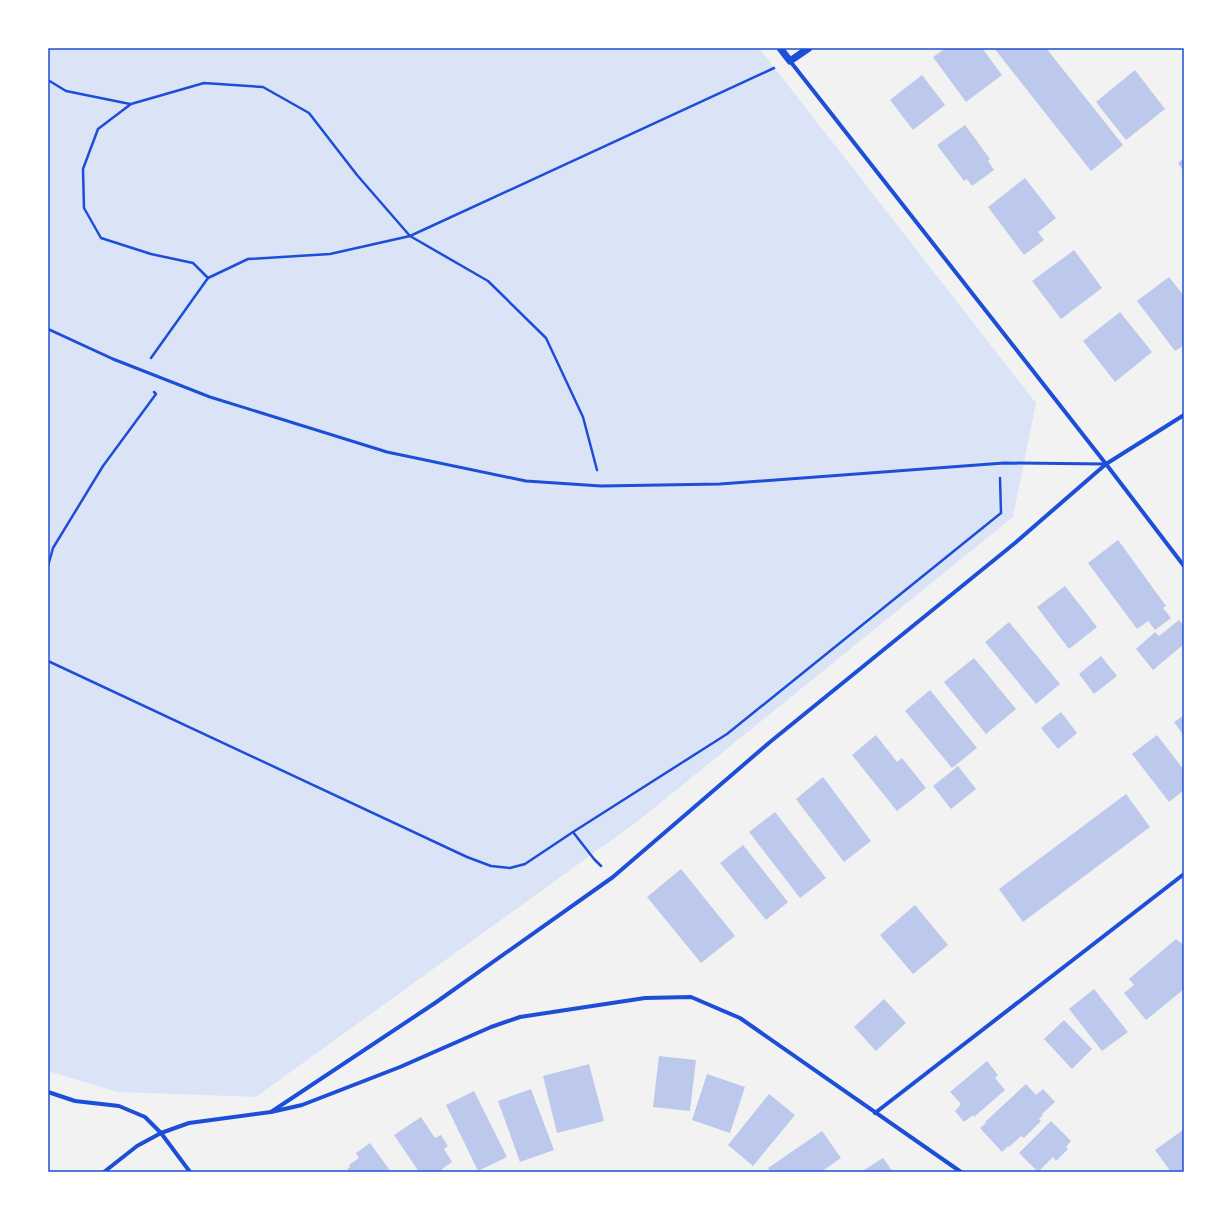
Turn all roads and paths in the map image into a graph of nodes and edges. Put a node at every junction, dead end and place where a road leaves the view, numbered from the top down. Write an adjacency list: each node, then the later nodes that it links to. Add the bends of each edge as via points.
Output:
1 (780, 48): 3 (street)
2 (809, 48): 3 (street)
3 (790, 61): 6 (path); 12 (street)
4 (48, 80): 5 (path, via 66,91)
5 (131, 104): 6 (path, via 204,83 263,87 309,113 357,175); 7 (path, via 98,129 82,169 84,208 101,238 151,254 193,263)
6 (410, 236): 7 (path, via 330,254 248,259); 13 (path, via 488,281 546,338 583,417)
7 (208, 278): 9 (path)
8 (48, 329): 9 (lane)
9 (142, 371): 13 (lane, via 210,397 387,452 526,481); 14 (path, via 156,394 103,466 53,548)
10 (1184, 415): 12 (street)
11 (1000, 464): 12 (lane); 13 (lane, via 720,484); 17 (path, via 1001,513 727,734)
12 (1106, 464): 15 (street); 19 (street, via 1015,543 770,742)
13 (601, 486)
14 (48, 566)
15 (1184, 566)
16 (48, 661): 17 (path, via 491,866 510,868 525,864)
17 (574, 832): 19 (path, via 594,859)
18 (1184, 874): 22 (street)
19 (613, 877): 21 (street, via 435,1003)
20 (48, 1092): 23 (street, via 75,1101 119,1106 145,1117)
21 (271, 1112): 22 (street, via 302,1105 520,1017 645,998 691,997 740,1018); 23 (street, via 189,1123)
22 (875, 1113): 26 (street)
23 (161, 1134): 24 (street, via 137,1146); 25 (street)
24 (104, 1172)
25 (190, 1172)
26 (961, 1172)

